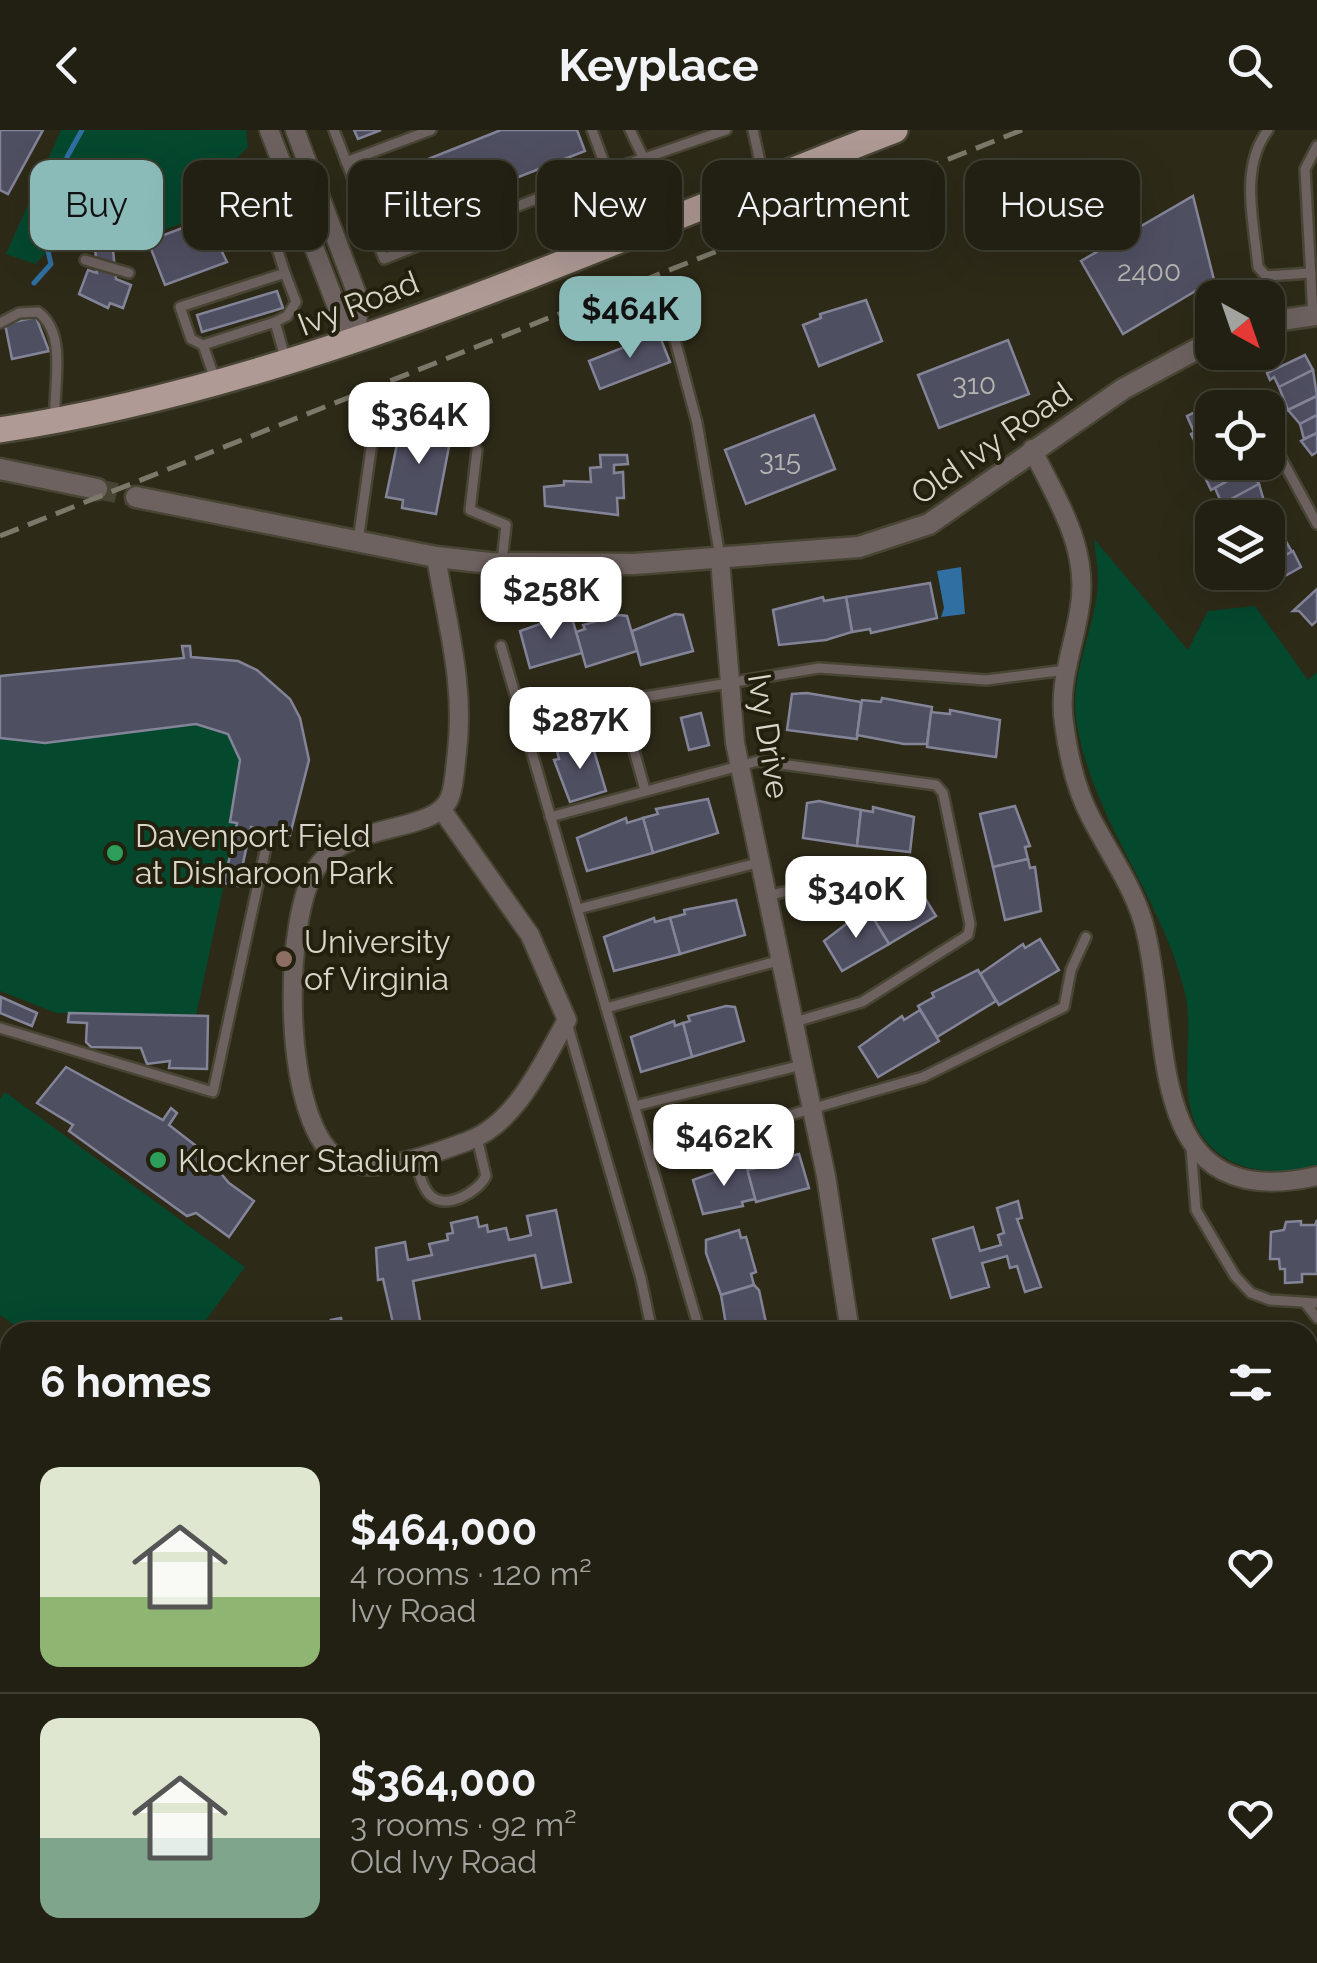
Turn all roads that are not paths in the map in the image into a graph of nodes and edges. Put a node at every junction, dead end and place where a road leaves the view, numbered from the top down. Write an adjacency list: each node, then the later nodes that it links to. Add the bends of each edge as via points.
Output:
1 (269, 130): 13 (street)
2 (295, 130): 14 (street)
3 (334, 130): 19 (lane)
4 (431, 130): 19 (lane)
5 (592, 130): 15 (lane)
6 (630, 130): 12 (lane)
7 (726, 130): 12 (lane)
8 (753, 130): 17 (lane)
9 (895, 130): 18 (main road, Ivy Road)
10 (1268, 130): 28 (lane, via 1250,171 1258,266 1266,276)
11 (1317, 146): 28 (lane, via 1306,168)
12 (644, 159): 16 (lane)
13 (280, 160)
14 (307, 160)
15 (603, 160)
16 (641, 160)
17 (760, 160)
18 (816, 160)
19 (346, 162): 20 (lane, via 384,259)
20 (537, 199)
21 (328, 213): 34 (street, via 358,297)
22 (278, 250): 27 (lane)
23 (313, 250): 34 (street, via 340,315)
24 (586, 250): 34 (main road, Ivy Road)
25 (85, 260): 26 (lane)
26 (129, 273)
27 (285, 273): 31 (lane, via 296,302); 35 (lane, via 180,307 190,339)
28 (1311, 273): 29 (lane)
29 (1315, 315): 30 (street)
30 (1285, 319)
31 (275, 322): 35 (lane); 37 (lane)
32 (0, 323): 39 (lane, via 19,313 46,317 57,345)
33 (670, 325): 53 (lane, via 698,423)
34 (357, 338): 37 (main road, Ivy Road)
35 (203, 345): 38 (lane)
36 (1195, 351): 42 (street, Old Ivy Road)
37 (287, 364): 38 (main road, Ivy Road)
38 (217, 385): 39 (main road, Ivy Road)
39 (56, 421): 40 (main road, Ivy Road)
40 (0, 428)
41 (374, 434): 51 (lane)
42 (1032, 449): 53 (street, Old Ivy Road, via 950,512 898,537 814,554); 56 (street, via 1082,562)
43 (476, 450): 54 (lane, via 470,510 506,524)
44 (1285, 468): 49 (lane)
45 (0, 469): 46 (street)
46 (97, 489)
47 (136, 498): 51 (street, Old Ivy Road)
48 (1317, 501): 49 (lane)
49 (1304, 505): 50 (lane)
50 (1317, 524)
51 (358, 542): 52 (street, Old Ivy Road)
52 (436, 557): 54 (street, Old Ivy Road); 60 (street, via 461,690 452,794)
53 (720, 560): 54 (street, Old Ivy Road); 57 (street, Ivy Drive)
54 (502, 563)
55 (501, 646): 61 (lane)
56 (1066, 670): 57 (lane, via 986,680 819,668); 77 (street, via 1064,722 1078,784 1144,922 1168,1093)
57 (728, 680): 58 (street, Ivy Drive); 59 (lane, via 627,704)
58 (740, 764): 59 (lane); 63 (street, Ivy Drive); 71 (lane, via 877,774 936,785 943,793 968,935 862,1002)
59 (645, 790): 61 (lane)
60 (442, 810): 70 (street, via 530,935); 79 (street, via 335,848 310,876 295,936 292,1007 316,1138 327,1152 354,1165)
61 (550, 817): 66 (lane)
62 (269, 833): 72 (lane, via 212,1092)
63 (761, 862): 65 (street, Ivy Drive); 66 (lane)
64 (857, 874): 65 (lane)
65 (768, 896): 68 (street, Ivy Drive)
66 (578, 909): 69 (lane)
67 (1086, 937): 75 (lane, via 1064,1007 923,1078)
68 (781, 960): 69 (lane); 71 (street, Ivy Drive)
69 (606, 1008): 74 (lane)
70 (566, 1020): 76 (street, via 506,1116); 83 (lane)
71 (794, 1022): 73 (street, Ivy Drive)
72 (0, 1028)
73 (802, 1064): 74 (lane); 75 (street, Ivy Drive)
74 (635, 1106): 78 (lane)
75 (810, 1108): 78 (lane); 85 (street, Ivy Drive)
76 (477, 1138): 79 (street); 79 (lane, via 486,1176 467,1196 432,1197)
77 (1191, 1144): 80 (street, via 1238,1176 1288,1182); 81 (lane, via 1196,1210 1235,1276 1270,1300)
78 (650, 1154): 84 (lane)
79 (414, 1156)
80 (1317, 1176)
81 (1312, 1304): 82 (lane)
82 (1317, 1318)
83 (650, 1322)
84 (697, 1322)
85 (848, 1322)

